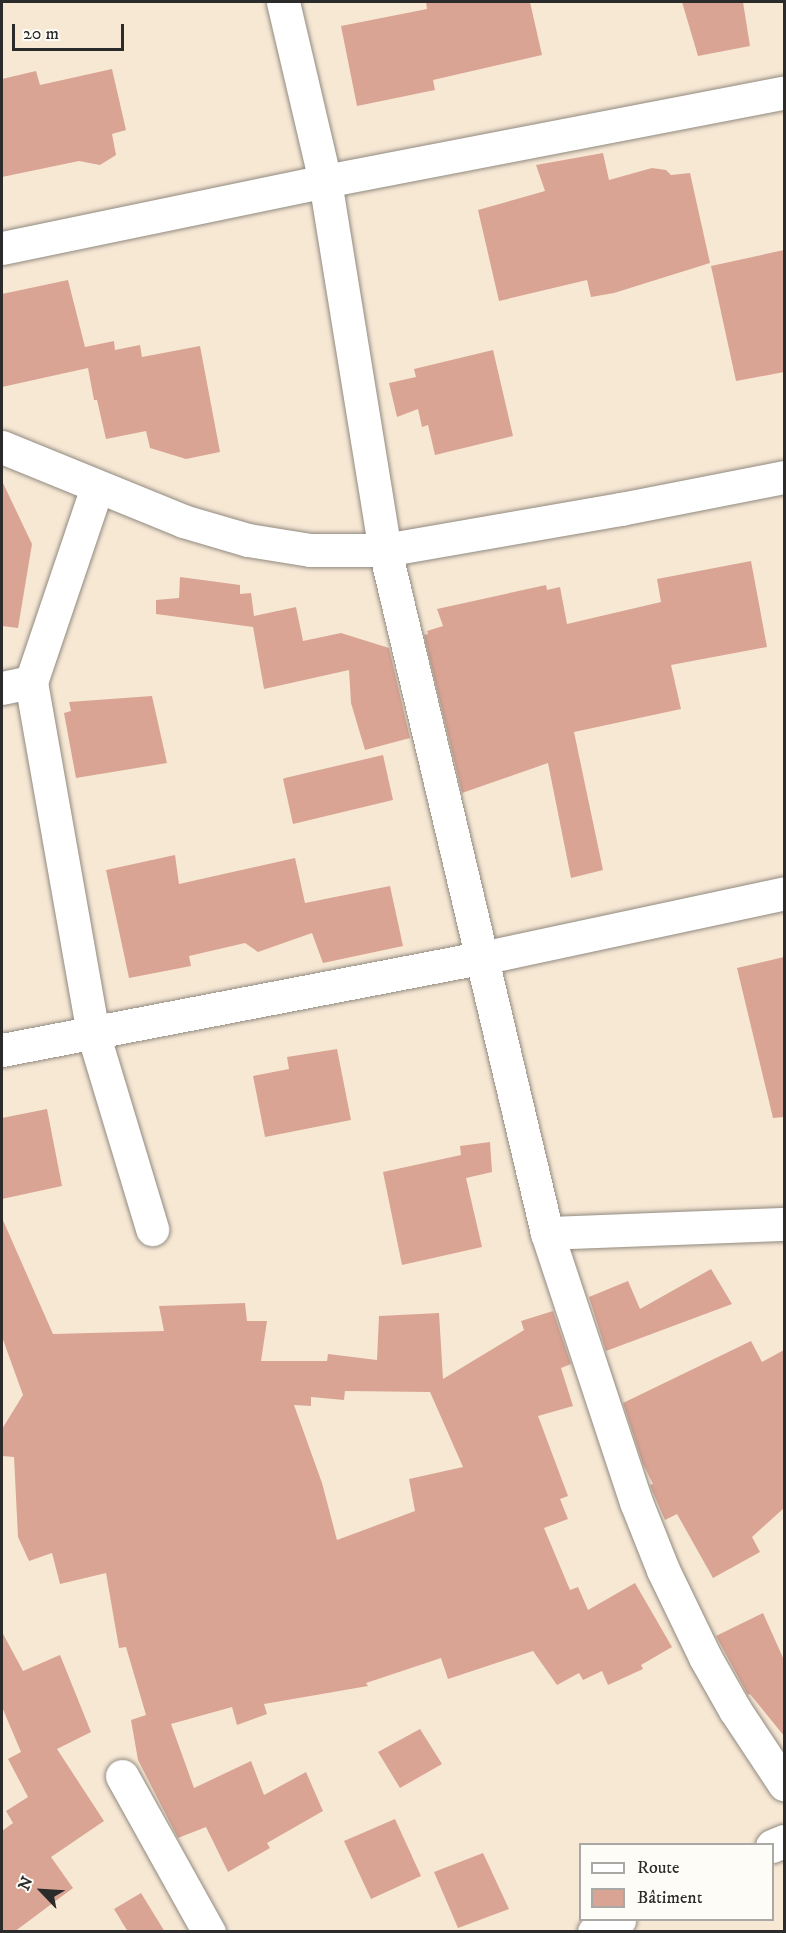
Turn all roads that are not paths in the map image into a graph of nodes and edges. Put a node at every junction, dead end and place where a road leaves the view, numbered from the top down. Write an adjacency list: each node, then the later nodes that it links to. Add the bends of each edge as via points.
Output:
1 (283, 2): 3 (street)
2 (784, 93): 3 (street)
3 (325, 181): 4 (street); 8 (street)
4 (2, 248)
5 (2, 447): 7 (street)
6 (784, 477): 8 (street)
7 (97, 487): 8 (street, via 183,521 248,540 310,550); 9 (street)
8 (385, 550): 11 (street)
9 (16, 685): 12 (street)
10 (784, 893): 11 (street)
11 (482, 958): 12 (street); 16 (street)
12 (93, 1032): 13 (street); 15 (street)
13 (2, 1050)
14 (784, 1224): 16 (street)
15 (152, 1229)
16 (547, 1233): 18 (street, via 636,1502 663,1570 705,1657)
17 (122, 1776): 20 (street)
18 (784, 1784)
19 (617, 1921): 21 (street)
20 (209, 1932)
21 (594, 1932)

